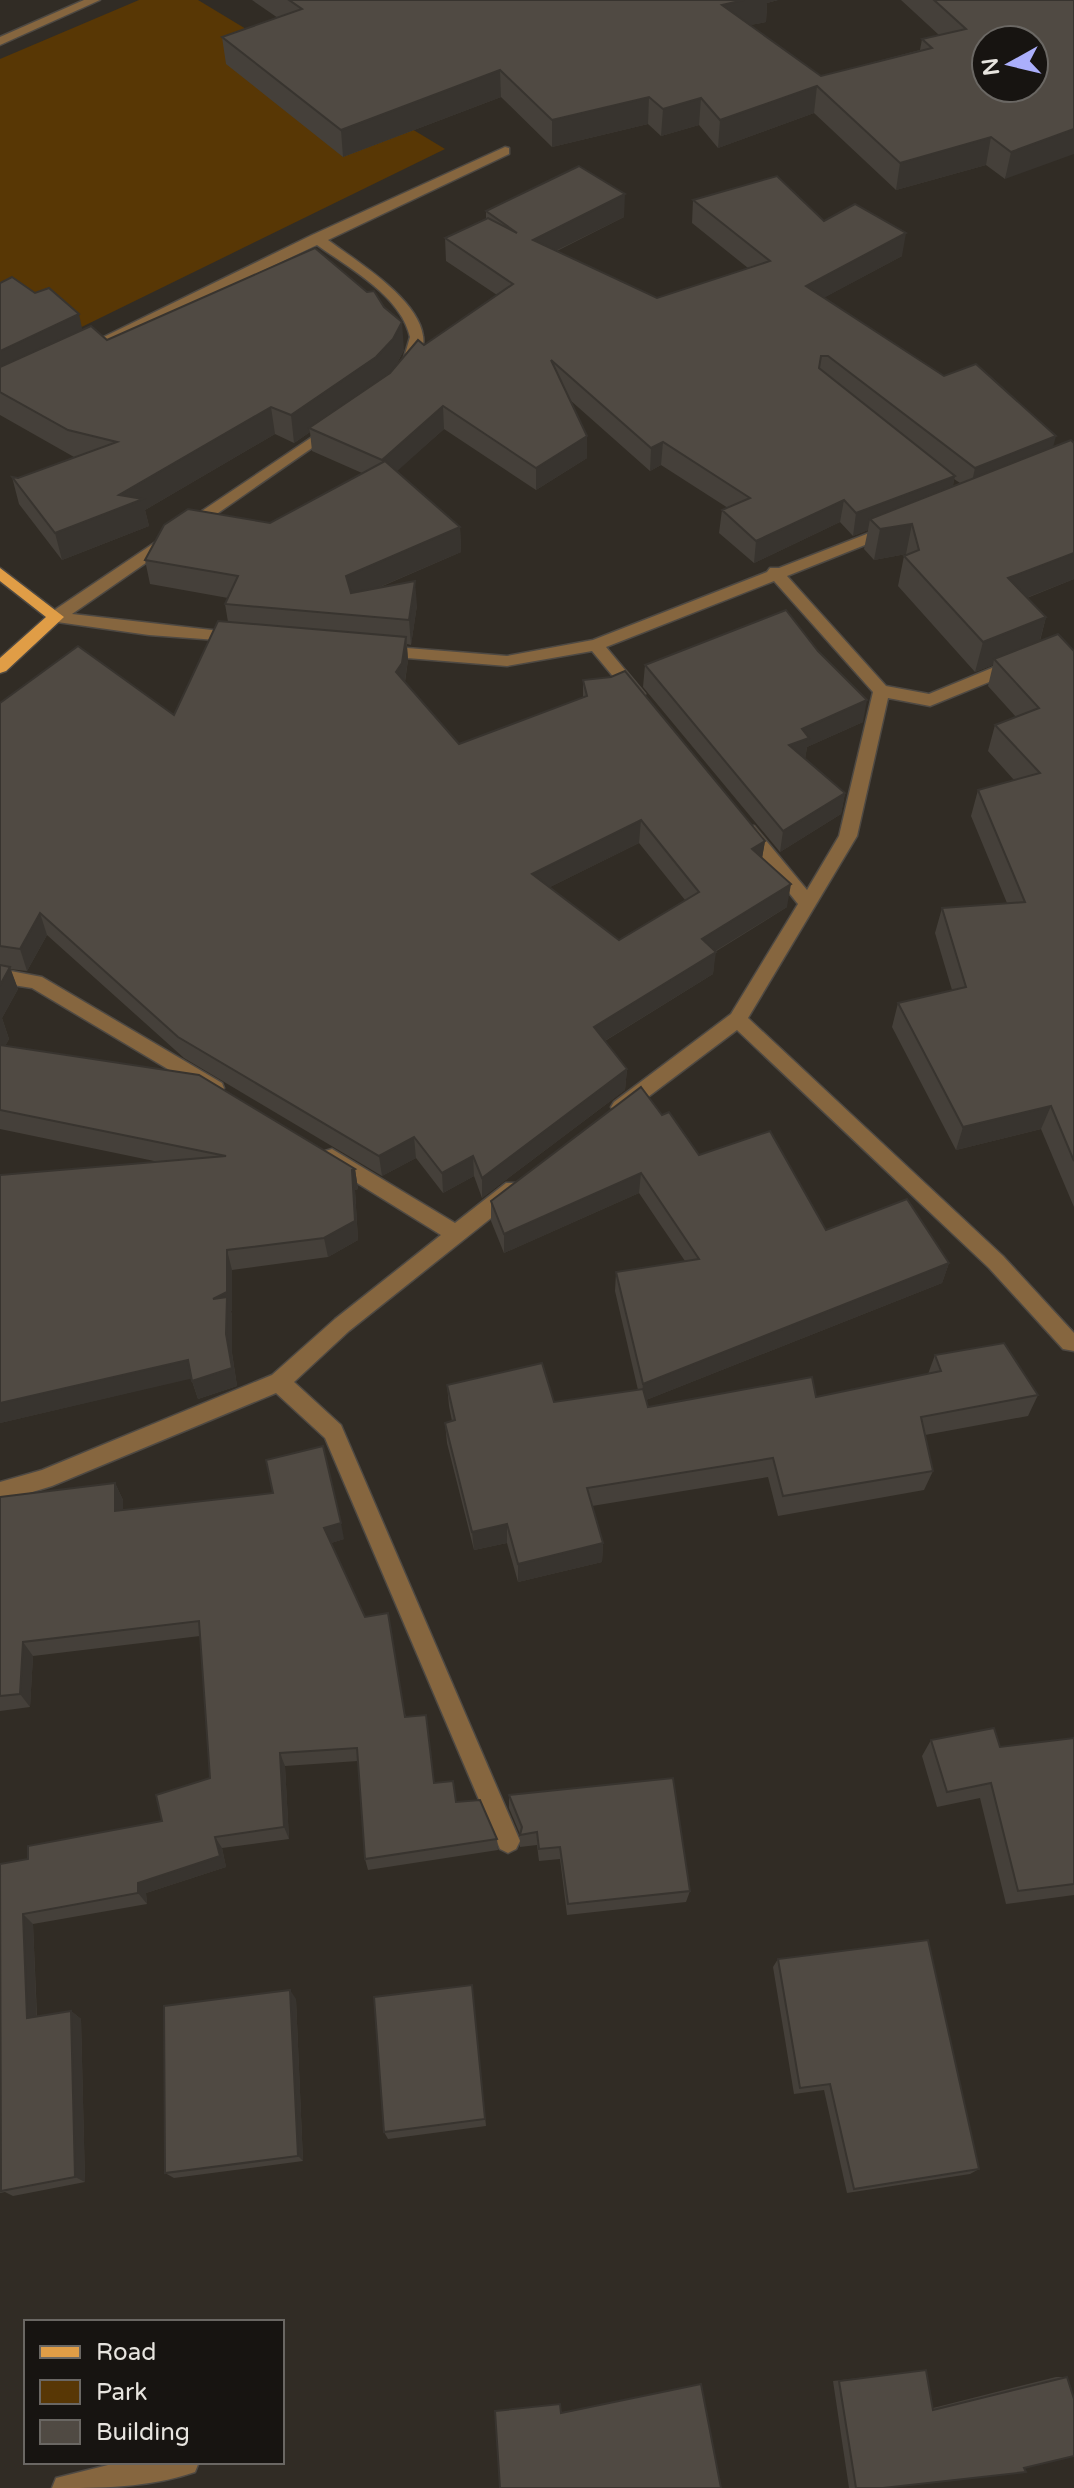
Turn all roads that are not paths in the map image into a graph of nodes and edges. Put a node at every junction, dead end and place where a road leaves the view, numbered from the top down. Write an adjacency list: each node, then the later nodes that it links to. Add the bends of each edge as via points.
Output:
1 (94, 0): 2 (street)
2 (0, 41)
3 (505, 151): 4 (street)
4 (317, 238): 5 (street); 6 (street, via 409,315 417,334 415,354)
5 (72, 356)
6 (395, 382)
7 (347, 416): 11 (street)
8 (908, 523): 9 (street)
9 (775, 572): 13 (street); 17 (street)
10 (0, 573): 11 (main road)
11 (56, 617): 12 (street); 16 (main road)
12 (255, 639)
13 (596, 645): 14 (street, via 507,661); 18 (street)
14 (362, 649)
15 (1031, 659): 17 (street, via 930,700)
16 (0, 667)
17 (881, 691): 20 (street, via 848,836)
18 (647, 706)
19 (737, 817): 20 (street)
20 (808, 904): 22 (street)
21 (0, 976): 23 (street, via 36,982)
22 (738, 1019): 24 (street); 28 (street, via 996,1262)
23 (228, 1095)
24 (599, 1124)
25 (310, 1144): 27 (street)
26 (523, 1181): 27 (street)
27 (456, 1234): 29 (street)
28 (1070, 1343)
29 (279, 1382): 30 (street, via 44,1479); 31 (street, via 333,1432)
30 (0, 1492)
31 (508, 1841)
32 (176, 2464): 33 (street)
33 (66, 2488)

